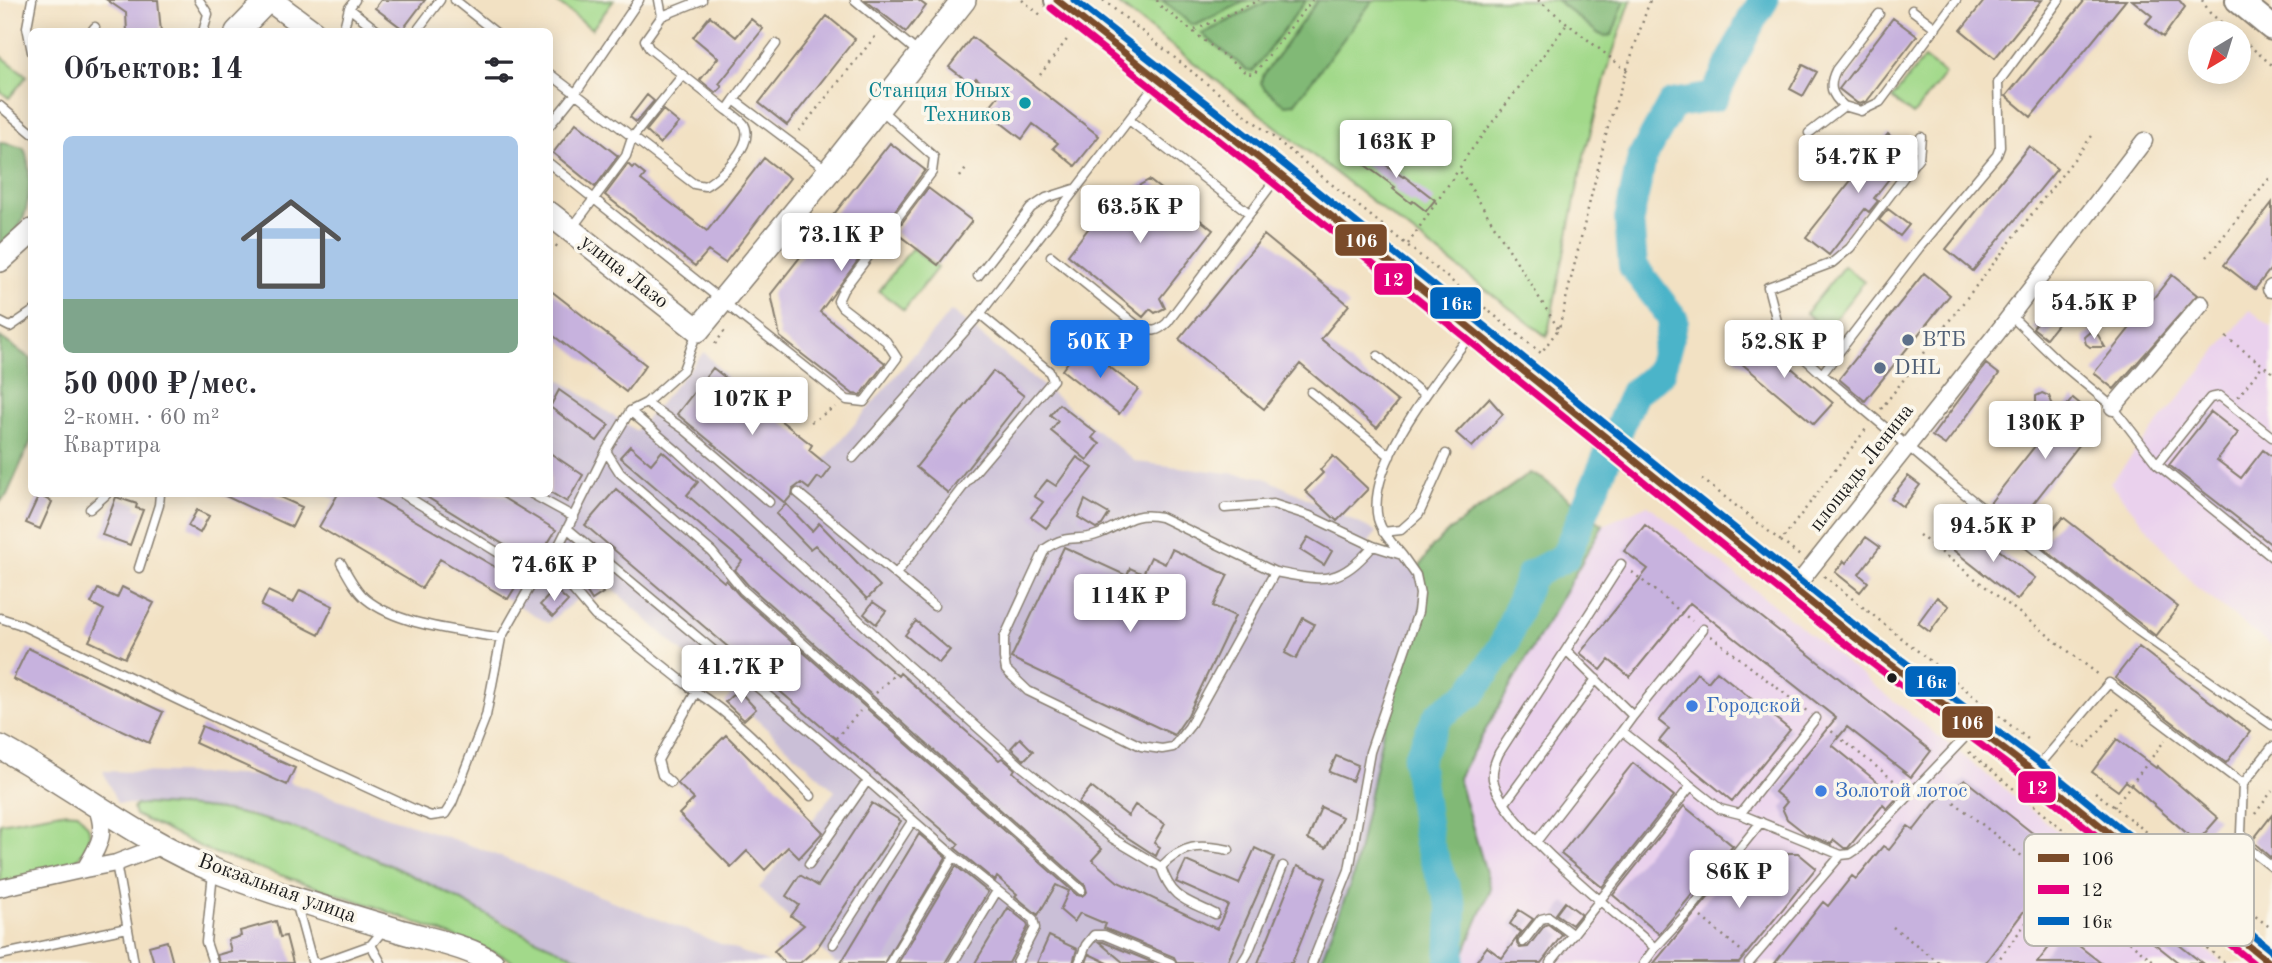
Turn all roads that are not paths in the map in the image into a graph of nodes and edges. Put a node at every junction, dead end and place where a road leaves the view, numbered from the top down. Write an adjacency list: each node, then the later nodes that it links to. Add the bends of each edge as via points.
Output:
1 (32, 0): 29 (lane)
2 (199, 0): 20 (lane, via 208,14)
3 (269, 0): 21 (main road); 22 (main road)
4 (355, 0): 16 (lane)
5 (440, 0): 25 (lane)
6 (455, 0): 26 (lane)
7 (639, 0): 35 (lane)
8 (659, 0): 19 (lane)
9 (702, 0): 19 (lane)
10 (855, 0): 31 (lane)
11 (964, 0): 31 (main road)
12 (1057, 0): 34 (main road)
13 (1956, 0): 27 (lane)
14 (2059, 0): 69 (lane, via 1998,83 1997,155)
15 (2238, 0): 28 (main road)
16 (349, 8): 23 (lane); 24 (lane)
17 (1912, 10): 27 (lane)
18 (1879, 14): 38 (lane, via 1831,80 1834,98)
19 (662, 16): 32 (lane, via 645,40)
20 (204, 28)
21 (241, 28)
22 (308, 28)
23 (344, 28)
24 (374, 28)
25 (419, 28)
26 (490, 28)
27 (1936, 28): 38 (lane, via 1880,102 1861,111)
28 (2272, 28)
29 (28, 32)
30 (776, 44): 36 (lane)
31 (921, 55): 39 (main road)
32 (683, 75): 40 (lane); 46 (lane)
33 (553, 76): 35 (lane)
34 (1159, 80): 41 (lane); 50 (main road)
35 (575, 93): 42 (lane); 46 (lane)
36 (734, 100): 40 (lane); 49 (lane)
37 (0, 106): 43 (lane)
38 (1844, 106): 44 (lane)
39 (879, 108): 49 (main road); 60 (lane, via 934,157 934,166 838,301 886,341 897,358 864,402 847,400)
40 (727, 110): 46 (lane, via 744,124 747,135 743,148 717,179 705,186 694,184)
41 (1129, 120): 51 (lane); 53 (lane)
42 (553, 121)
43 (28, 130)
44 (1809, 133)
45 (1921, 137): 69 (lane, via 1919,157 1850,248 1832,263 1768,287 1781,337)
46 (632, 138): 52 (lane, via 626,156)
47 (2144, 141): 63 (street, площадь Ленина)
48 (553, 166): 52 (lane)
49 (828, 171): 60 (main road)
50 (1279, 174): 53 (lane); 67 (main road)
51 (1076, 188): 59 (lane, via 1031,208); 62 (lane)
52 (593, 199): 55 (lane); 60 (lane)
53 (1249, 213): 57 (lane, via 1167,323 1155,332 1140,328)
54 (553, 216): 55 (main road, улица Лазо)
55 (570, 230): 66 (main road, улица Лазо)
56 (28, 235): 58 (main road)
57 (1051, 256)
58 (0, 260)
59 (978, 276)
60 (722, 301): 66 (main road)
61 (2201, 304): 73 (street)
62 (980, 314): 80 (lane); 101 (lane, via 1049,371 1053,380)
63 (2010, 314): 73 (lane); 76 (street, площадь Ленина)
64 (28, 315): 65 (lane, via 10,327)
65 (0, 322)
66 (698, 330): 72 (lane, via 683,370)
67 (1473, 331): 71 (lane); 103 (main road)
68 (1378, 356): 71 (lane)
69 (1822, 374): 76 (lane)
70 (1311, 392): 79 (lane)
71 (1425, 396): 79 (lane)
72 (646, 403): 74 (lane); 87 (lane, via 684,429)
73 (2113, 407): 81 (lane)
74 (630, 411): 77 (lane); 140 (lane, via 1021,766 1112,838)
75 (2272, 437): 81 (lane, via 2220,396 2210,398)
76 (1906, 446): 103 (street, площадь Ленина); 113 (lane, via 2138,631)
77 (606, 451): 90 (lane); 145 (lane, via 620,473 712,552 743,590)
78 (1446, 454): 92 (lane, via 1419,514 1401,530)
79 (1390, 456): 92 (lane, via 1376,507)
80 (853, 458)
81 (2157, 464): 95 (lane)
82 (798, 493): 101 (lane)
83 (104, 497): 89 (lane)
84 (160, 497): 99 (lane)
85 (408, 497): 102 (lane)
86 (537, 497): 90 (lane)
87 (769, 502)
88 (1225, 508): 93 (lane, via 1273,504)
89 (90, 509)
90 (574, 517): 91 (lane)
91 (568, 529): 97 (lane); 119 (lane)
92 (1383, 532): 94 (lane)
93 (1373, 546): 94 (lane); 100 (lane, via 1344,573 1329,579)
94 (1402, 555): 171 (lane, via 1416,575 1418,611 1370,752 1349,870)
95 (2272, 557)
96 (341, 563): 107 (lane, via 364,598 383,610 430,625)
97 (550, 563): 102 (lane); 110 (lane, via 595,616)
98 (1621, 564): 108 (lane)
99 (139, 568)
100 (1275, 572): 100 (lane, via 1189,727 1173,747 1141,746 1028,691 1006,670 1004,638 1045,549 1058,540 1099,534 1146,514)
101 (896, 573): 104 (lane)
102 (536, 576): 107 (lane)
103 (1794, 589): 114 (main road)
104 (934, 606)
105 (0, 618): 107 (lane, via 431,817 445,814 452,803 486,716)
106 (1703, 629): 111 (lane)
107 (501, 638)
108 (1566, 650): 109 (lane); 124 (lane, via 1493,768 1493,781)
109 (1597, 679): 111 (lane); 124 (lane)
110 (696, 692): 120 (lane, via 658,760 662,775); 123 (lane, via 738,723)
111 (1633, 716): 115 (lane)
112 (1816, 718): 126 (lane)
113 (2272, 725)
114 (1976, 726): 118 (main road); 135 (lane, via 1859,848)
115 (1622, 731): 122 (lane); 131 (lane)
116 (0, 747): 125 (main road, Вокзальная улица)
117 (2272, 747): 121 (lane)
118 (2041, 764): 121 (lane, via 2109,682); 129 (main road)
119 (867, 781): 127 (lane); 138 (lane)
120 (671, 783)
121 (2243, 784): 130 (lane)
122 (1690, 787): 126 (lane, via 1720,809); 148 (lane)
123 (811, 796)
124 (1505, 803): 131 (lane)
125 (96, 805): 132 (main road, Вокзальная улица); 142 (street, via 101,840)
126 (1740, 814): 128 (lane)
127 (913, 820): 136 (lane); 154 (lane)
128 (1761, 822): 135 (lane); 157 (lane)
129 (2122, 834)
130 (2241, 834)
131 (1536, 842): 148 (lane)
132 (163, 845): 137 (street); 143 (main road, Вокзальная улица)
133 (1229, 850): 140 (lane, via 1206,845 1189,848)
134 (2254, 853): 141 (lane)
135 (1841, 855): 159 (lane)
136 (954, 856): 146 (lane); 165 (lane)
137 (116, 863): 142 (street); 151 (lane)
138 (809, 864)
139 (1283, 866): 170 (lane)
140 (1161, 867): 149 (lane, via 1177,897)
141 (2272, 867)
142 (85, 869): 144 (street)
143 (214, 870): 147 (main road, Вокзальная улица); 161 (lane, via 206,942)
144 (0, 888)
145 (1081, 890)
146 (997, 891): 166 (lane); 167 (lane, via 1033,919 1035,928)
147 (295, 898): 150 (main road, Вокзальная улица); 162 (lane, via 312,961)
148 (1600, 901): 152 (lane); 157 (lane)
149 (1215, 914)
150 (386, 927): 155 (lane); 164 (main road, Вокзальная улица)
151 (127, 928): 158 (lane); 160 (lane)
152 (1573, 935): 153 (lane, via 1549,917 1541,919); 172 (lane)
153 (1523, 942)
154 (833, 944)
155 (371, 945): 162 (lane); 163 (lane)
156 (2250, 946): 174 (main road)
157 (1656, 948): 173 (lane)
158 (0, 955)
159 (1750, 961)
160 (134, 963)
161 (214, 963)
162 (319, 963)
163 (381, 963)
164 (492, 963)
165 (890, 963)
166 (953, 963)
167 (1017, 963)
168 (1079, 963): 169 (lane, via 1094,935)
169 (1171, 963)
170 (1242, 963)
171 (1312, 963)
172 (1550, 963)
173 (1644, 963)
174 (2270, 963)

